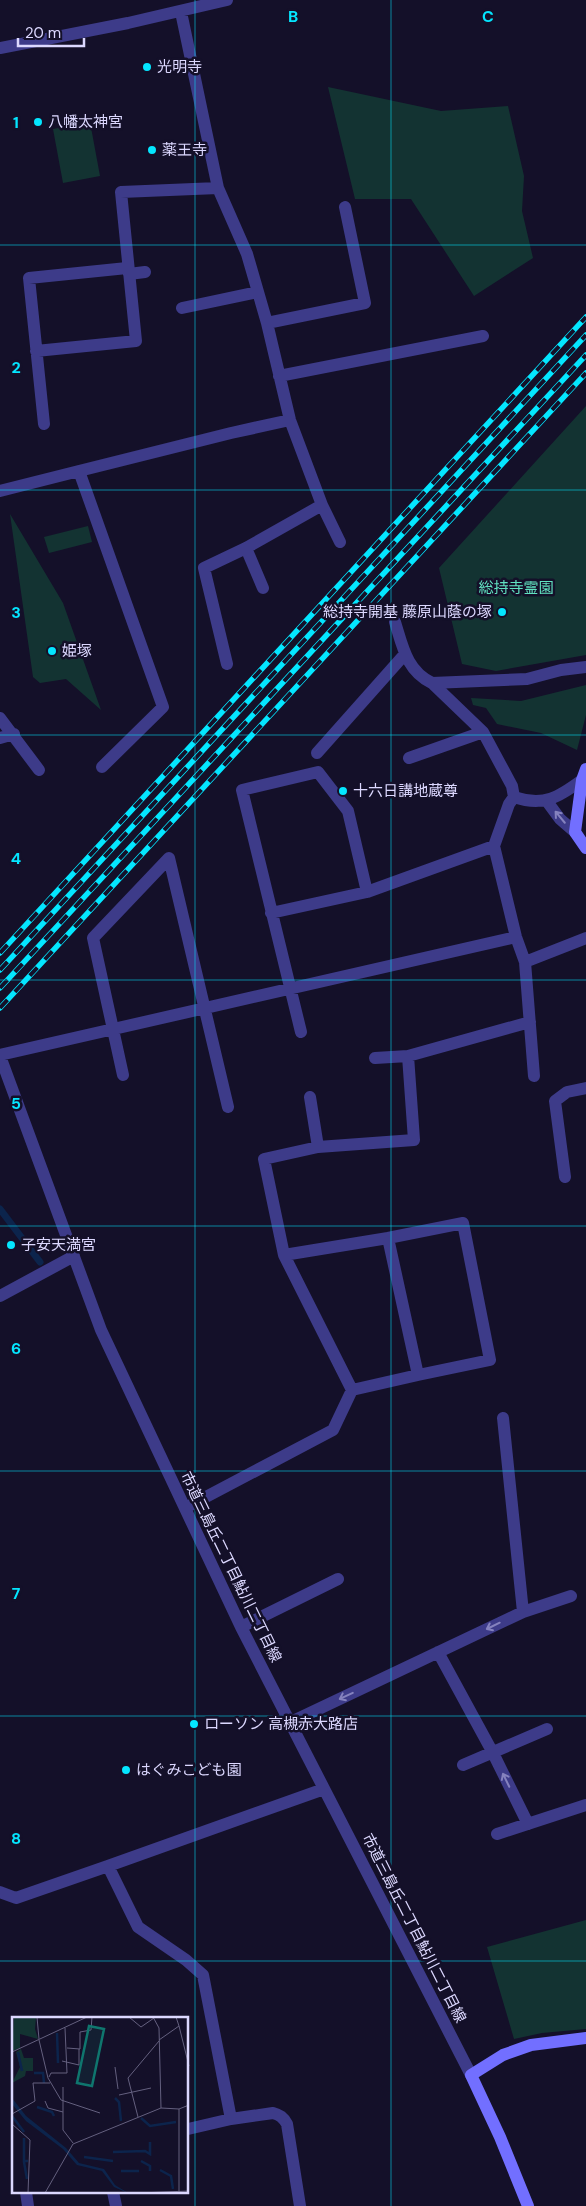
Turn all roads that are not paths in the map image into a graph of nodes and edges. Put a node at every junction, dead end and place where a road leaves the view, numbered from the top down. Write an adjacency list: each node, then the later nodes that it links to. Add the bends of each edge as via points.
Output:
1 (226, 0): 2 (street)
2 (181, 12): 3 (street); 4 (street)
3 (0, 48)
4 (218, 188): 6 (street, via 121,192); 8 (street, via 247,254)
5 (345, 207): 10 (street, via 365,303)
6 (128, 271): 7 (street); 12 (street, via 136,341); 12 (street, via 29,278)
7 (145, 272)
8 (258, 292): 9 (street); 10 (street)
9 (182, 308)
10 (267, 323): 13 (street)
11 (483, 336): 13 (street)
12 (36, 351): 15 (street)
13 (279, 376): 14 (street)
14 (290, 420): 16 (street); 18 (street)
15 (44, 424)
16 (79, 471): 17 (street); 33 (street, via 163,706)
17 (0, 490)
18 (322, 505): 19 (street); 20 (street)
19 (340, 542)
20 (246, 548): 21 (street); 24 (street, via 204,568)
21 (263, 588)
22 (395, 622): 23 (street)
23 (405, 654): 26 (street, via 411,667); 31 (street)
24 (227, 664)
25 (586, 667): 26 (street, via 527,679)
26 (432, 683): 28 (street)
27 (0, 718): 29 (street)
28 (483, 732): 32 (street); 36 (street, via 512,786)
29 (14, 734): 30 (street); 34 (street)
30 (0, 738)
31 (317, 752)
32 (409, 758)
33 (102, 767)
34 (39, 770)
35 (584, 774): 37 (street, via 563,794); 38 (street)
36 (514, 797): 37 (street, via 529,801); 39 (street)
37 (546, 800): 38 (street, one-way to 37)
38 (575, 832): 40 (street)
39 (494, 846): 41 (street); 43 (street)
40 (586, 848)
41 (367, 892): 42 (street); 42 (street, via 348,811 318,772 242,790)
42 (271, 913): 46 (street)
43 (516, 937): 45 (street); 46 (street)
44 (586, 938): 45 (street)
45 (525, 962): 48 (street)
46 (291, 988): 47 (street); 50 (street)
47 (204, 1007): 49 (street); 49 (street, via 169,858 94,938); 58 (street)
48 (530, 1022): 52 (street); 55 (street)
49 (112, 1028): 51 (street); 54 (street)
50 (301, 1032)
51 (0, 1055): 63 (street, 市道三島丘二丁目鮎川二丁目線)
52 (408, 1056): 53 (street); 59 (street, via 414,1140)
53 (375, 1058)
54 (123, 1075)
55 (534, 1076)
56 (586, 1088): 60 (street, via 567,1092 555,1101)
57 (310, 1097): 59 (street)
58 (228, 1107)
59 (318, 1147): 62 (street, via 264,1159)
60 (565, 1177)
61 (388, 1238): 62 (street); 65 (street); 65 (street, via 463,1223 490,1360)
62 (284, 1254): 66 (street)
63 (74, 1256): 64 (street); 68 (street, 市道三島丘二丁目鮎川二丁目線, via 101,1330)
64 (0, 1296)
65 (418, 1375): 66 (street)
66 (352, 1390): 68 (street, via 333,1430)
67 (504, 1418): 71 (street)
68 (185, 1508): 72 (street, 市道三島丘二丁目鮎川二丁目線)
69 (338, 1578): 72 (street)
70 (571, 1596): 71 (street)
71 (523, 1612): 73 (street, one-way to 73)
72 (241, 1627): 74 (street, 市道三島丘二丁目鮎川二丁目線)
73 (438, 1652): 74 (street, one-way to 74); 76 (street)
74 (290, 1723): 78 (street, 市道三島丘二丁目鮎川二丁目線)
75 (547, 1729): 76 (street)
76 (493, 1752): 77 (street); 80 (street, one-way to 76)
77 (463, 1764)
78 (324, 1789): 82 (street); 85 (street, 市道三島丘二丁目鮎川二丁目線)
79 (586, 1805): 80 (street)
80 (528, 1824): 81 (street)
81 (497, 1834)
82 (108, 1866): 83 (street, via 16,1898); 86 (street, via 138,1928 203,1975)
83 (0, 1892)
84 (586, 2038): 85 (street, via 531,2044 503,2055)
85 (471, 2075): 89 (street)
86 (231, 2119): 87 (street); 88 (street, via 273,2113 284,2118)
87 (189, 2129)
88 (300, 2206)
89 (528, 2206)

